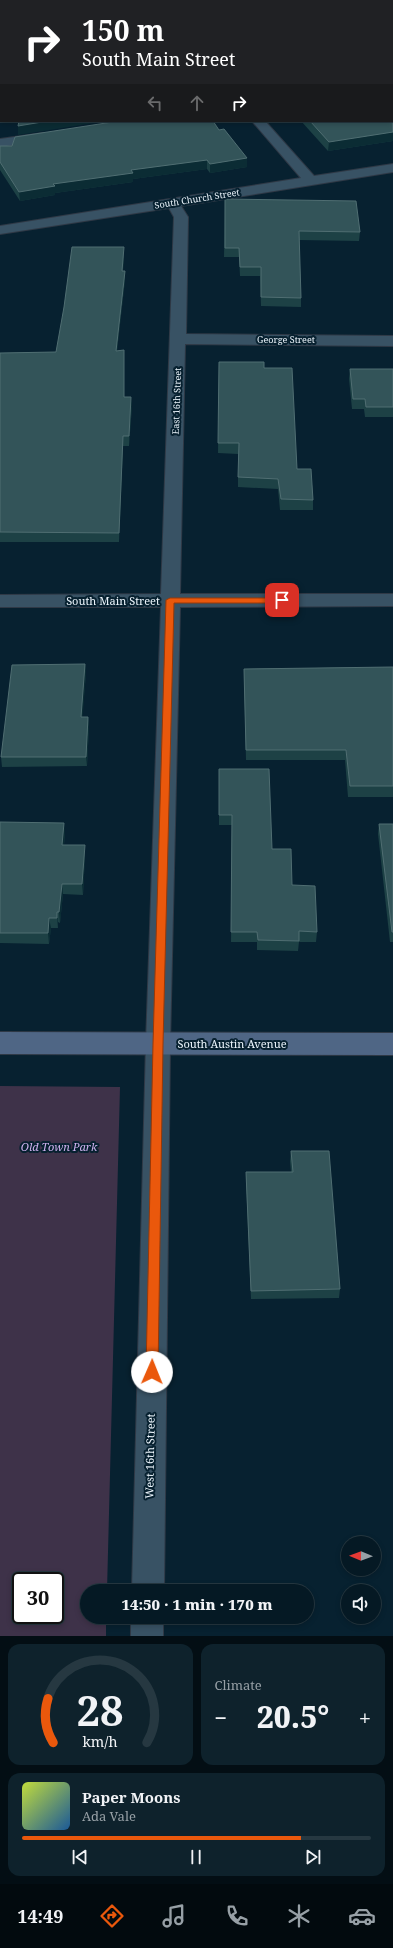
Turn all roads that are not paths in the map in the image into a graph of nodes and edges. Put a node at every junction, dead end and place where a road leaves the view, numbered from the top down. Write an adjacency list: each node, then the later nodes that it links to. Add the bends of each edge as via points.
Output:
1 (259, 122): 5 (street)
2 (58, 134): 3 (street)
3 (0, 143)
4 (393, 168): 5 (street, South Church Street)
5 (311, 181): 6 (street, South Church Street)
6 (172, 203): 7 (street, South Church Street); 8 (street, East 16th Street, via 181,217)
7 (0, 230)
8 (179, 339): 9 (street, George Street); 11 (street, East 16th Street)
9 (393, 341)
10 (0, 600): 11 (street, South Main Street)
11 (170, 600): 12 (street, South Main Street); 14 (street, West 16th Street)
12 (393, 600)
13 (0, 1043): 14 (main road, South Austin Avenue)
14 (158, 1044): 15 (main road, South Austin Avenue); 16 (street, West 16th Street)
15 (393, 1044)
16 (148, 1584)
17 (147, 1624): 18 (street)
18 (147, 1636)

